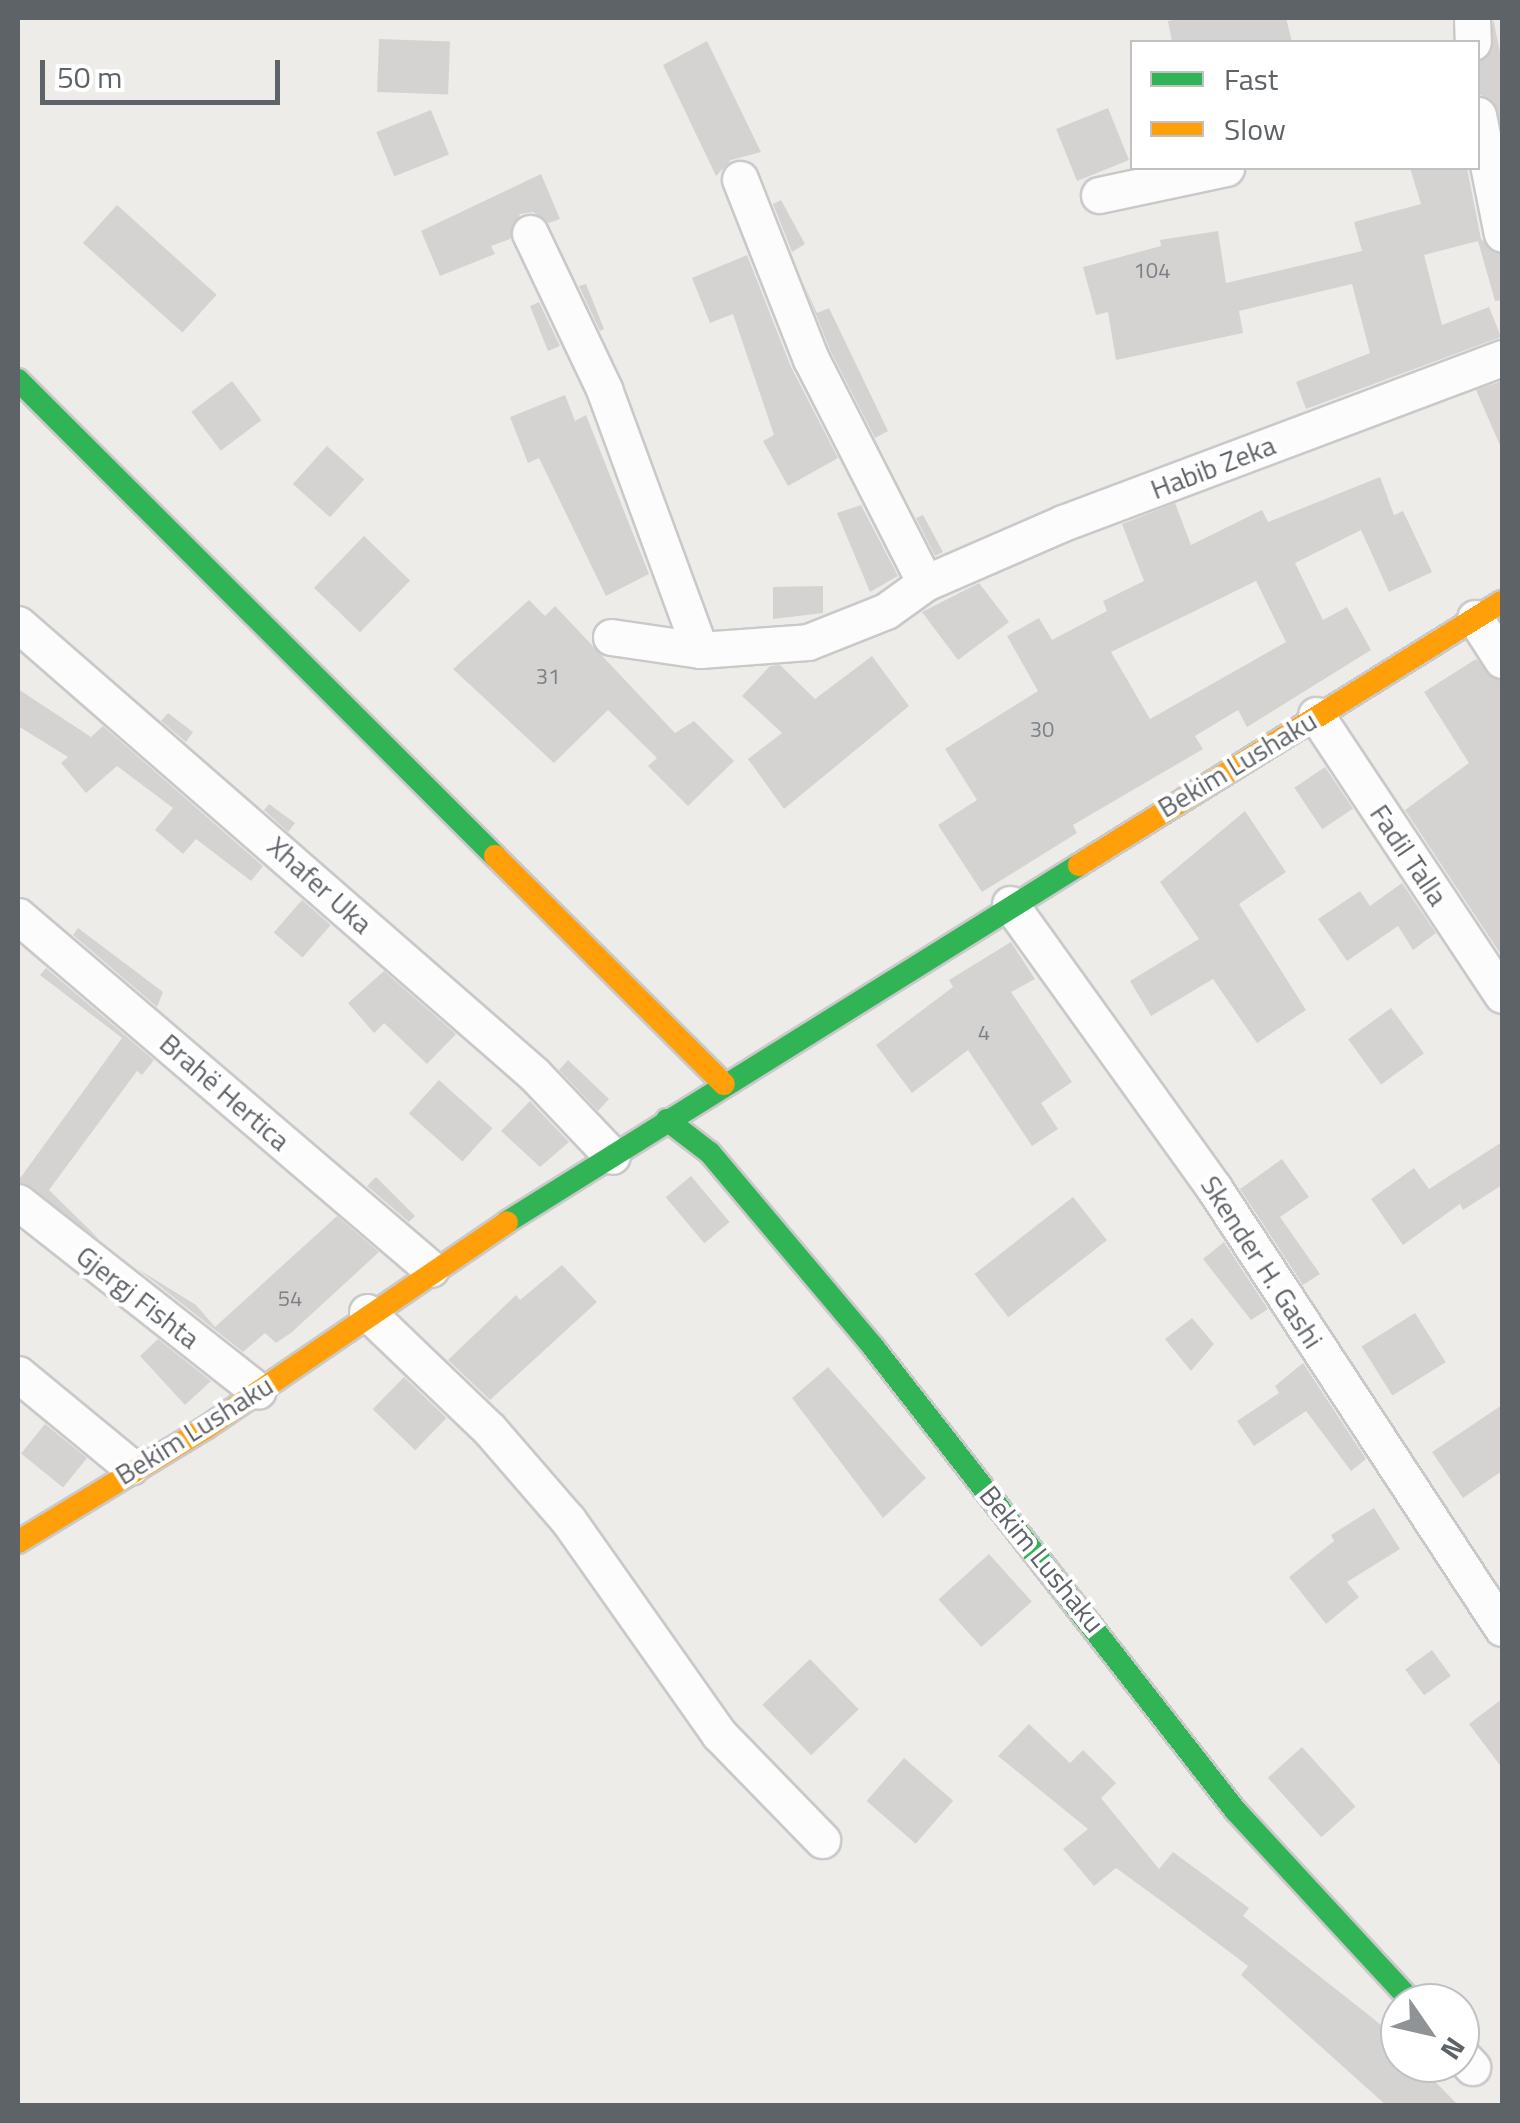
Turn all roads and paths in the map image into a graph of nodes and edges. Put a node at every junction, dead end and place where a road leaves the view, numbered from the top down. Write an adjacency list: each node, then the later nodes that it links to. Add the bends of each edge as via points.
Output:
1 (1480, 122): 4 (street)
2 (1217, 170): 5 (street)
3 (740, 179): 10 (street, via 811,358)
4 (1500, 192): 7 (street)
5 (1099, 195)
6 (530, 234): 14 (street, via 604,389)
7 (1502, 234)
8 (1502, 358): 10 (street, Habib Zeka)
9 (18, 380): 20 (street)
10 (926, 582): 14 (street, Habib Zeka, via 886,612 808,642)
11 (1489, 610): 15 (street); 16 (street, Bekim Lushaku)
12 (18, 624): 22 (street, Xhafer Uka, via 534,1074)
13 (611, 638): 14 (street, Habib Zeka)
14 (700, 650)
15 (1502, 660)
16 (1316, 716): 17 (street, Bekim Lushaku); 19 (street, Fadil Talla)
17 (1010, 904): 20 (street, Bekim Lushaku); 30 (street, Skender H. Gashi, via 1214,1188)
18 (18, 916): 24 (street, Brahë Hertica)
19 (1502, 995)
20 (724, 1084): 21 (street, Bekim Lushaku)
21 (668, 1120): 22 (street, Bekim Lushaku); 32 (street, Bekim Lushaku, via 710,1152 910,1393 1235,1810)
22 (612, 1156): 24 (street, Bekim Lushaku)
23 (18, 1202): 27 (street, Gjergj Fishta)
24 (431, 1269): 25 (street, Bekim Lushaku)
25 (367, 1312): 27 (street, Bekim Lushaku); 31 (street, via 490,1430 568,1520 719,1734)
26 (18, 1374): 28 (street)
27 (258, 1391): 28 (street, Bekim Lushaku)
28 (131, 1467): 29 (street, Bekim Lushaku)
29 (18, 1542)
30 (1502, 1628)
31 (822, 1840)
32 (1395, 1983)

